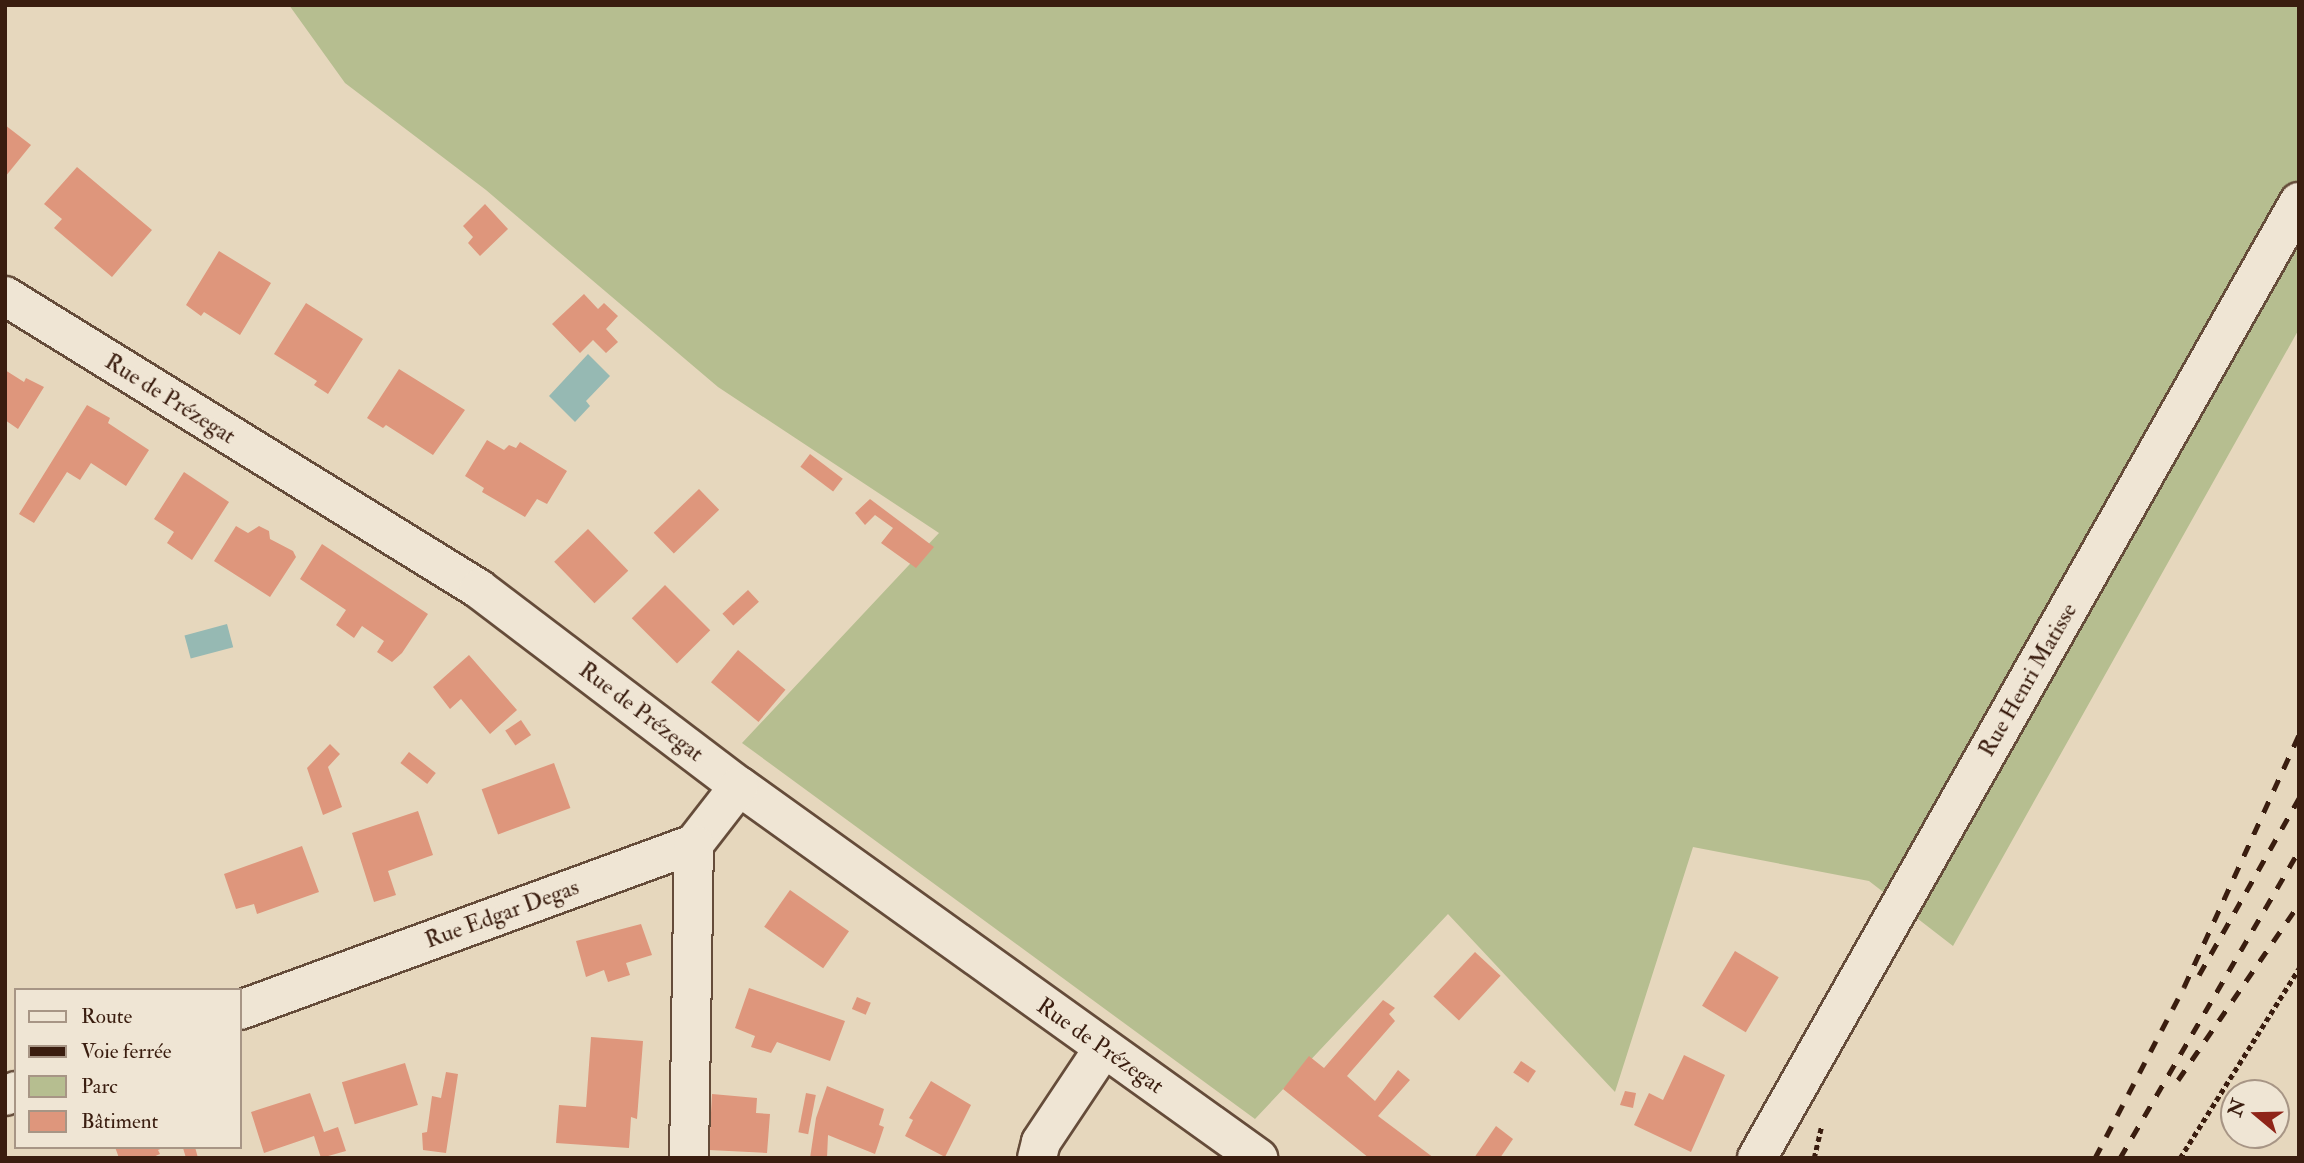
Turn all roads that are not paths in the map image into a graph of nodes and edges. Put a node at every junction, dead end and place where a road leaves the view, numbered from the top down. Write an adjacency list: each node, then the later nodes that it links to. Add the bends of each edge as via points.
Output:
1 (2299, 202): 10 (street, Rue Henri Matisse)
2 (5, 296): 3 (street, Rue de Prézegat, via 479,589)
3 (739, 786): 4 (street); 6 (street, Rue de Prézegat)
4 (694, 844): 5 (street, Rue Edgar Degas); 7 (street)
5 (242, 1009)
6 (1103, 1049): 8 (street, via 1041,1142); 9 (street, Rue de Prézegat)
7 (689, 1158)
8 (1037, 1158)
9 (1258, 1158)
10 (1757, 1158)

